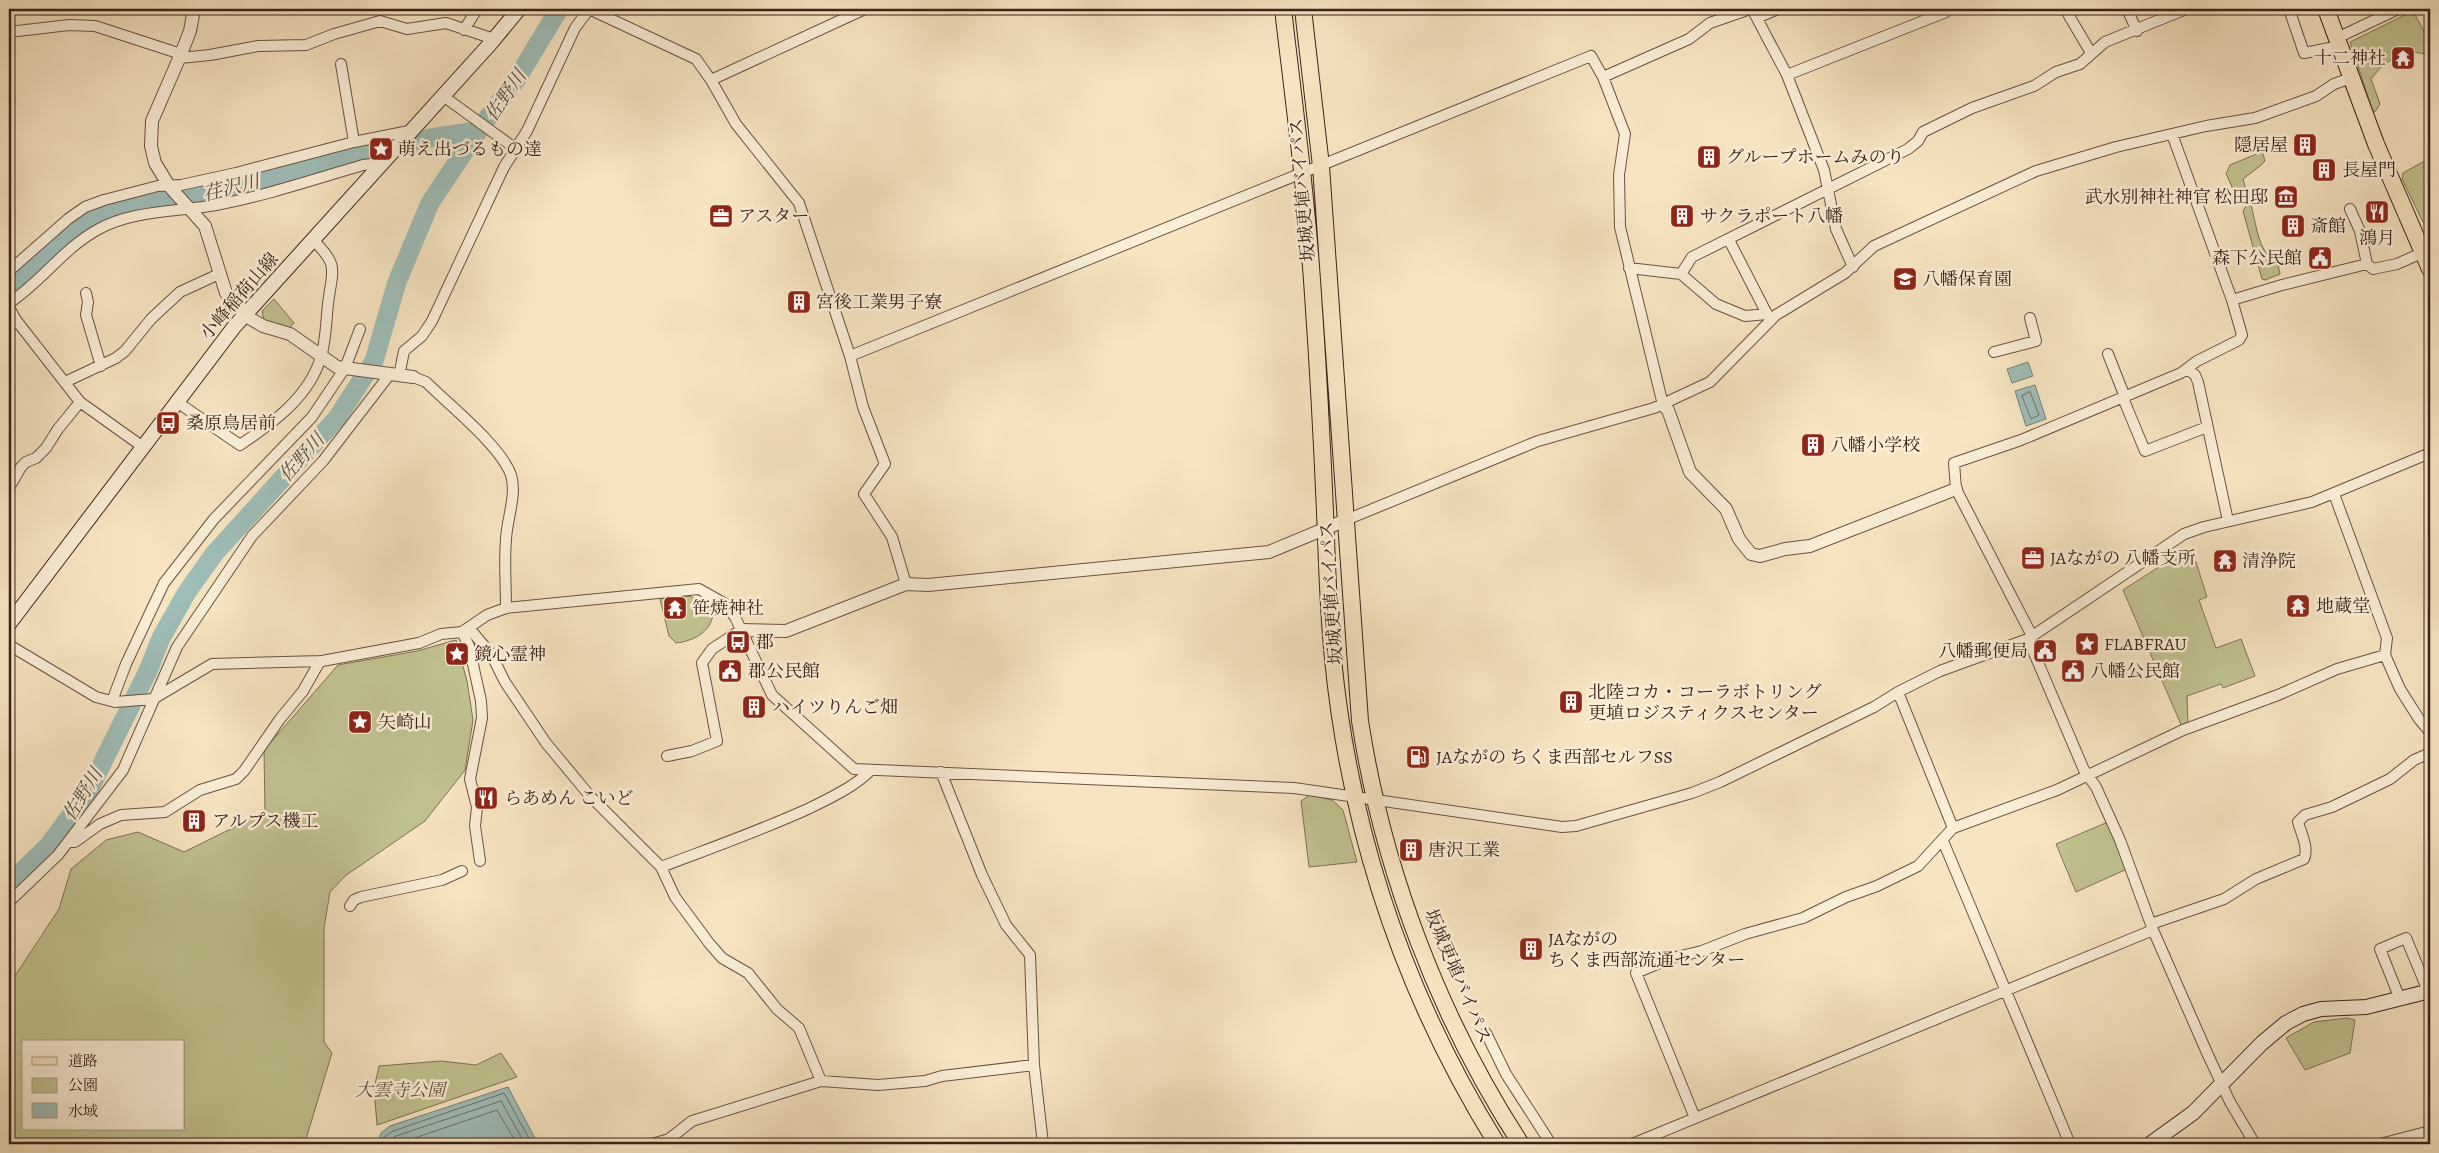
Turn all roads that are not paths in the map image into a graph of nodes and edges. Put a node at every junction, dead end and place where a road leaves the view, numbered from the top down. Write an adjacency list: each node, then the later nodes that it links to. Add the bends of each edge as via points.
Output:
1 (194, 9): 23 (street)
2 (477, 9): 17 (street)
3 (519, 9): 20 (main road, 小峰稲荷山線)
4 (588, 9): 28 (street, via 696,59); 33 (street, via 575,28 528,131)
5 (865, 9): 28 (street)
6 (1284, 9): 36 (main road, 坂城更埴バイパス)
7 (1303, 9): 34 (main road, 坂城更埴バイパス)
8 (1778, 9): 16 (street)
9 (1945, 9): 25 (street, via 1946,12)
10 (2064, 9): 22 (street)
11 (2127, 9): 18 (street)
12 (2186, 9): 18 (street)
13 (2289, 9): 21 (street, via 2304,53)
14 (2326, 9): 21 (main road)
15 (2398, 9): 21 (street)
16 (1753, 12): 25 (street); 26 (street, via 1710,23 1689,39)
17 (464, 30): 20 (street); 23 (street, via 446,23 407,29 380,21 306,45 258,46 210,55)
18 (2137, 31): 22 (street, via 2106,42)
19 (9, 32): 23 (street, via 69,25 95,26)
20 (494, 39): 29 (main road, 小峰稲荷山線)
21 (2338, 42): 27 (main road)
22 (2092, 53): 38 (street, via 2080,64 2056,72 2034,86 1972,108 1924,132 1908,149)
23 (181, 56): 37 (street, via 152,122 155,163)
24 (341, 64): 32 (street)
25 (1787, 75): 38 (street, via 1824,170)
26 (1603, 77): 34 (street, via 1591,56); 46 (street, via 1625,134 1619,175 1619,208)
27 (2351, 78): 31 (street, via 2316,96 2255,118); 43 (main road)
28 (711, 80): 61 (street, via 736,124 799,203)
29 (444, 96): 30 (main road, 小峰稲荷山線); 33 (street)
30 (408, 133): 32 (street); 35 (main road, 小峰稲荷山線)
31 (2172, 134): 45 (street, via 2036,171 1874,246); 52 (street)
32 (354, 142): 37 (street)
33 (516, 149): 66 (street, via 504,167 432,321 422,336 404,351)
34 (1321, 166): 36 (street); 79 (main road, 坂城更埴バイパス)
35 (378, 169): 39 (street, via 372,164 363,165 217,205); 41 (main road, 小峰稲荷山線)
36 (1302, 172): 61 (street); 81 (main road, 坂城更埴バイパス, via 1313,292)
37 (171, 188): 39 (street); 48 (street, via 158,186 85,207)
38 (1826, 190): 42 (street); 45 (street, via 1836,229)
39 (189, 208): 49 (street, via 205,226); 53 (street, via 146,214 98,229 77,243 28,291)
40 (2350, 209): 44 (street, via 2360,232)
41 (313, 240): 55 (main road, 小峰稲荷山線); 62 (street, via 327,254 334,273)
42 (1729, 240): 50 (street, via 1692,257); 56 (street)
43 (2424, 252): 44 (street, via 2397,264 2373,269); 47 (main road)
44 (2367, 264): 52 (street)
45 (1853, 267): 56 (street)
46 (1629, 268): 50 (street); 72 (street)
47 (2430, 269)
48 (9, 271)
49 (219, 274): 55 (street, via 226,293); 63 (street, via 180,292 151,319 126,352)
50 (1681, 274): 56 (street, via 1716,304 1746,316)
51 (86, 292): 63 (street, via 86,315)
52 (2232, 300): 65 (street, via 2242,335 2239,340)
53 (9, 303)
54 (9, 307): 68 (street)
55 (246, 314): 62 (street, via 263,326 305,342); 71 (main road, 小峰稲荷山線)
56 (1770, 316): 72 (street, via 1710,382)
57 (2030, 318): 59 (street, via 2036,341)
58 (360, 329): 64 (street)
59 (1994, 352)
60 (2108, 354): 69 (street)
61 (850, 356): 82 (street, via 863,407 885,464 864,494 892,537)
62 (321, 357): 64 (street); 71 (street, via 292,405 240,445)
63 (101, 366): 68 (street)
64 (346, 368): 66 (street); 93 (street, via 312,418 214,519 164,583 126,664)
65 (2187, 369): 69 (street); 73 (street, via 2195,374 2198,382)
66 (391, 374): 67 (street); 92 (street, via 323,460 252,536 177,647)
67 (413, 377): 83 (street, via 426,382 493,446 511,475 513,488 506,540)
68 (64, 382): 70 (street)
69 (2124, 397): 73 (street, via 2146,451); 77 (street, via 2021,440 1954,463)
70 (80, 402): 74 (street); 76 (street, via 46,448 21,467)
71 (177, 402): 74 (main road, 小峰稲荷山線)
72 (1663, 405): 77 (street, via 1668,410 1690,472 1726,509 1739,539 1751,554 1760,556 1810,546); 79 (street, via 1538,441)
73 (2207, 427): 80 (street)
74 (143, 447): 84 (main road, 小峰稲荷山線)
75 (2430, 454): 78 (street)
76 (9, 488)
77 (1956, 489): 87 (street)
78 (2334, 494): 80 (street, via 2278,511); 89 (street, via 2387,638)
79 (1346, 520): 81 (street); 101 (main road, 坂城更埴バイパス, via 1360,721)
80 (2228, 521): 87 (street, via 2184,534)
81 (1326, 528): 82 (street, via 1269,552 928,585); 100 (main road, 坂城更埴バイパス, via 1333,660)
82 (906, 584): 86 (street, via 786,631)
83 (506, 608): 85 (street, via 487,615); 86 (street, via 699,589 724,603)
84 (9, 623)
85 (466, 630): 90 (street, via 441,634 419,643); 105 (street, via 481,701 482,718 470,779 477,807 475,826); 106 (street, via 491,654 505,682 564,767)
86 (741, 630): 96 (street, via 712,649 702,663 717,741); 97 (street, via 779,704 854,769)
87 (2030, 638): 91 (street, via 1940,671); 99 (street)
88 (9, 645): 93 (street, via 96,697)
89 (2385, 656): 94 (street, via 2400,689); 99 (street, via 2336,669 2278,696 2183,730)
90 (320, 661): 92 (street, via 212,664); 104 (street, via 303,691 236,778 200,790 165,812 121,815 100,824 76,842)
91 (1898, 692): 101 (street, via 1874,707 1720,782 1576,826 1555,827); 102 (street)
92 (151, 699): 93 (street); 104 (street, via 123,770)
93 (114, 702)
94 (2430, 732)
95 (2430, 753): 110 (street, via 2414,760 2390,779 2332,807 2305,815 2298,822 2305,845 2304,859 2256,879 2224,899)
96 (668, 756)
97 (871, 770): 98 (street); 106 (street, via 862,780 837,795)
98 (941, 772): 100 (street, via 1294,788); 115 (street, via 982,875 1006,925 1030,956)
99 (2088, 774): 102 (street, via 2057,790); 110 (street, via 2132,867)
100 (1356, 796): 101 (street); 122 (main road, 坂城更埴バイパス, via 1382,902 1400,952 1449,1060)
101 (1375, 800): 123 (main road, 坂城更埴バイパス, via 1403,896 1434,979 1470,1057)
102 (1953, 828): 103 (street)
103 (1943, 841): 112 (street); 118 (street, via 1918,866 1803,918 1672,958 1636,973)
104 (68, 842): 108 (street)
105 (480, 861)
106 (661, 867): 116 (street, via 675,897 709,943 722,958 748,973 777,1009 799,1028)
107 (462, 871): 109 (street, via 442,880 361,897)
108 (9, 902)
109 (350, 906)
110 (2152, 927): 112 (street); 117 (street)
111 (2429, 991): 113 (main road); 113 (street, via 2406,938 2380,949)
112 (2004, 992): 118 (street); 126 (street)
113 (2400, 999): 117 (main road, via 2366,1007 2303,1014 2262,1043)
114 (1486, 1033): 124 (street, via 1506,1074)
115 (1034, 1065): 116 (street, via 878,1085); 121 (street)
116 (821, 1081): 120 (street, via 692,1121 670,1139)
117 (2222, 1086): 127 (main road, via 2193,1113); 128 (street)
118 (1695, 1118): 125 (street)
119 (2430, 1131): 129 (street)
120 (652, 1144)
121 (1043, 1144)
122 (1497, 1144)
123 (1521, 1144)
124 (1551, 1144)
125 (1632, 1144)
126 (2070, 1144)
127 (2150, 1144)
128 (2254, 1144)
129 (2380, 1144)

